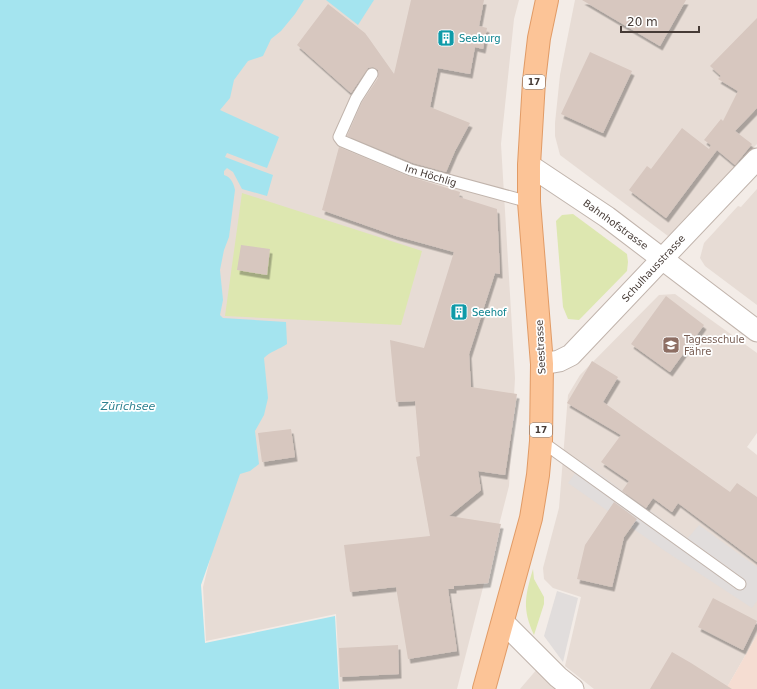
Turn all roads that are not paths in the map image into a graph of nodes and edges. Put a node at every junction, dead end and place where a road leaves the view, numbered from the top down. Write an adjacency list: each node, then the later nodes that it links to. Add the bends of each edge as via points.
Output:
1 (547, 0): 4 (main road, Seestrasse / 17, via 534,81)
2 (372, 74): 5 (lane, Im Höchlig, via 356,99 339,137 342,141 411,170)
3 (757, 159): 6 (street, Schulhausstrasse)
4 (529, 165): 5 (main road, Seestrasse / 17); 6 (street, Bahnhofstrasse, via 607,217)
5 (529, 202): 8 (main road, Seestrasse / 17)
6 (662, 258): 7 (street, Bahnhofstrasse); 8 (street, Schulhausstrasse, via 571,355 559,361)
7 (757, 331)
8 (542, 364): 9 (main road, Seestrasse / 17)
9 (541, 441): 10 (lane); 11 (main road, Seestrasse / 17, via 530,518)
10 (740, 584)
11 (503, 622): 12 (main road, Seestrasse / 17); 13 (street)
12 (484, 689)
13 (573, 689)

